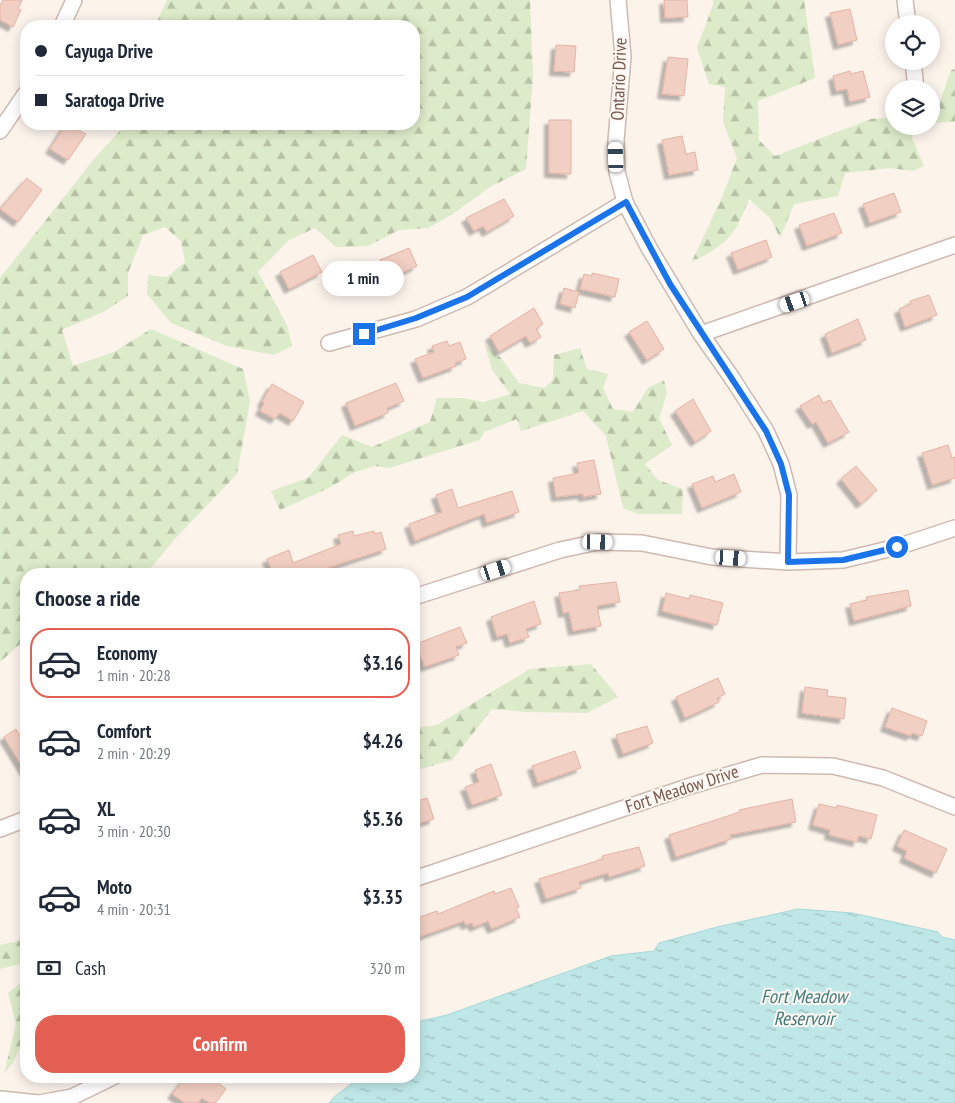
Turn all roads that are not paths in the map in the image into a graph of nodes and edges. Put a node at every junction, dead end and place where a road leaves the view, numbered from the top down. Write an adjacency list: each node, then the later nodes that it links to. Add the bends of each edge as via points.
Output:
1 (74, 0): 5 (street)
2 (618, 0): 8 (street, Ontario Drive, via 623,56 616,149 617,172)
3 (905, 0): 4 (street)
4 (907, 15)
5 (65, 20)
6 (20, 102): 7 (street)
7 (0, 131)
8 (626, 202): 10 (street, Ontario Drive, via 649,248); 11 (street, via 467,297 416,318)
9 (955, 245): 10 (street)
10 (701, 334): 13 (street, Ontario Drive, via 766,431 781,464 789,495)
11 (329, 344)
12 (955, 528): 13 (street, via 843,560)
13 (788, 562): 14 (street, via 712,557 642,543 598,542 560,550)
14 (420, 594)
15 (955, 807): 18 (street, Fort Meadow Drive, via 883,778 833,766 762,765)
16 (20, 821): 17 (street)
17 (0, 829)
18 (420, 877)
19 (103, 1083): 21 (street)
20 (0, 1099): 21 (street, via 38,1103)
21 (73, 1100)

